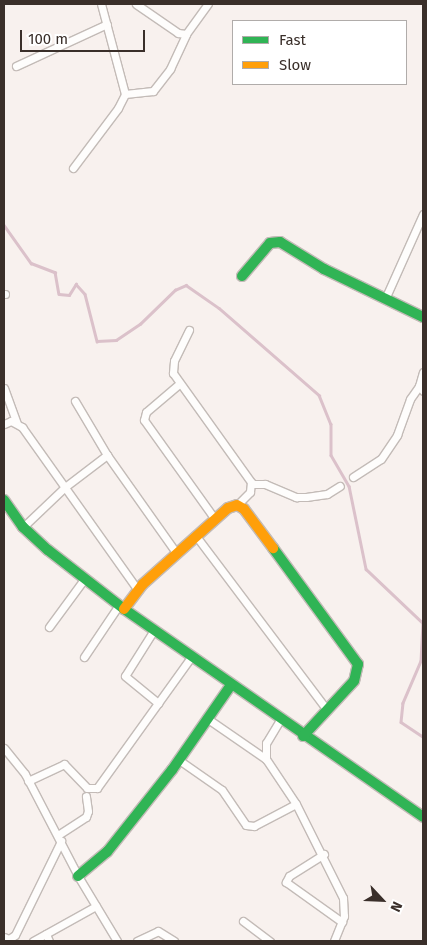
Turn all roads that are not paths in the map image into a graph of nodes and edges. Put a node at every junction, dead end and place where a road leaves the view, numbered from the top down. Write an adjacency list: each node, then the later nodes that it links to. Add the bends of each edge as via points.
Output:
1 (101, 4): 4 (street)
2 (136, 4): 5 (street, via 178,33)
3 (208, 4): 5 (street)
4 (107, 24): 6 (street); 7 (street)
5 (186, 34): 7 (street, via 170,69 153,91)
6 (16, 66)
7 (125, 94): 8 (street)
8 (73, 168)
9 (423, 214): 11 (street)
10 (242, 276): 11 (street, via 275,241)
11 (385, 299): 12 (street)
12 (423, 317)
13 (190, 330): 15 (street, via 172,366)
14 (423, 372): 17 (street)
15 (179, 384): 23 (street); 28 (street, via 146,412 144,420)
16 (4, 388): 19 (street)
17 (421, 388): 22 (street, via 410,399 397,434 381,459)
18 (75, 401): 21 (street)
19 (17, 423): 20 (street); 25 (street)
20 (4, 424)
21 (107, 455): 25 (street); 31 (street)
22 (353, 477)
23 (252, 484): 24 (street, via 265,484 306,498 327,494); 27 (street, via 250,492)
24 (340, 486)
25 (65, 487): 29 (street); 33 (street)
26 (4, 500): 29 (street)
27 (237, 505): 28 (street); 41 (street, via 244,509 358,664 354,681)
28 (215, 519): 30 (street)
29 (23, 527): 32 (street)
30 (196, 536): 31 (street); 41 (street)
31 (177, 554): 33 (street)
32 (84, 578): 34 (street); 35 (street)
33 (138, 590): 34 (street)
34 (121, 607): 36 (street); 38 (street)
35 (49, 627)
36 (154, 630): 37 (street); 40 (street, via 125,676)
37 (191, 656): 39 (street); 40 (street)
38 (84, 657)
39 (231, 685): 42 (street); 43 (street)
40 (158, 703): 48 (street, via 94,790 86,788 64,764)
41 (327, 710): 44 (street)
42 (208, 719): 46 (street); 47 (street)
43 (280, 720): 44 (street); 46 (street, via 266,742)
44 (303, 736): 51 (street)
45 (4, 748): 48 (street)
46 (266, 759): 50 (street)
47 (179, 760): 50 (street, via 222,790 246,826 254,826); 54 (street, via 107,852)
48 (28, 781): 52 (street)
49 (86, 796): 52 (street, via 86,817)
50 (296, 804): 53 (street)
51 (423, 817)
52 (59, 838): 54 (street); 59 (street, via 15,935)
53 (324, 854): 57 (street, via 343,898); 57 (street, via 289,876 286,882)
54 (78, 876): 55 (street)
55 (96, 906): 58 (street); 61 (street)
56 (243, 921): 64 (street)
57 (342, 922): 65 (street)
58 (48, 938): 60 (street)
59 (8, 939)
60 (33, 941)
61 (117, 941)
62 (137, 941): 63 (street, via 158,931)
63 (174, 941)
64 (270, 941)
65 (334, 941)

